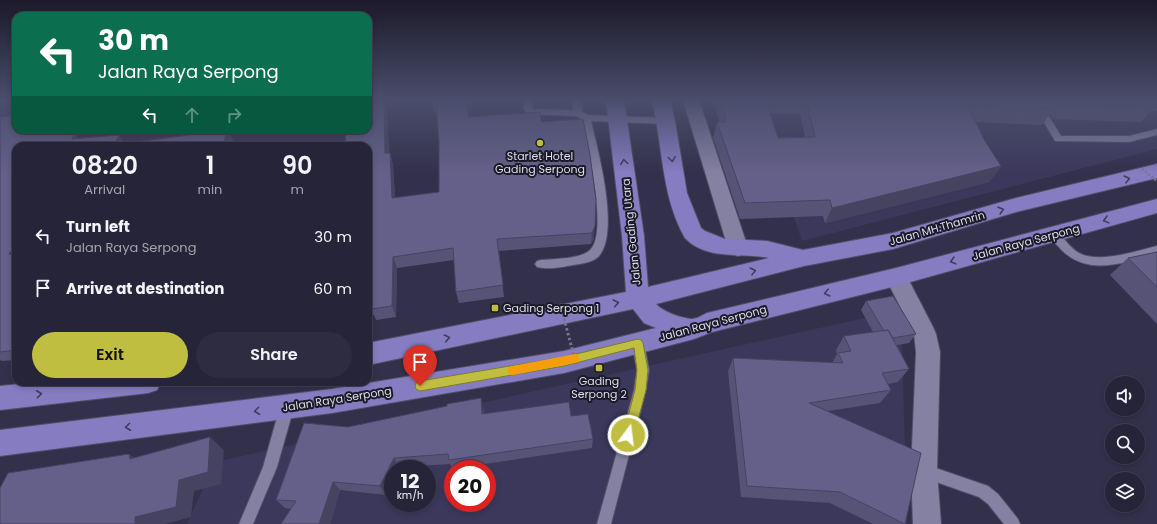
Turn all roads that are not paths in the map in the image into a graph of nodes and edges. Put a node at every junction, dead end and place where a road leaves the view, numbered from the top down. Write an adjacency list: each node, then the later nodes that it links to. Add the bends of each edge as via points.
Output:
1 (584, 124): 13 (lane, via 602,205 602,244 588,258)
2 (614, 124): 15 (main road, Jalan Gading Utara, one-way to 2, via 633,236)
3 (666, 124): 10 (main road, one-way to 10, via 676,193 689,227 697,238 716,245)
4 (699, 124): 10 (street)
5 (1050, 124): 6 (lane, via 1058,138 1128,139)
6 (1157, 132)
7 (1150, 170): 12 (main road, Jalan MH.Thamrin, one-way to 7, via 893,241)
8 (1157, 206): 9 (main road, Jalan Raya Serpong, one-way to 9)
9 (1053, 234): 11 (lane, via 1075,255 1088,261 1102,262); 14 (main road, Jalan Raya Serpong, one-way to 14)
10 (738, 248): 12 (main road, via 767,250)
11 (1157, 250)
12 (804, 258): 15 (main road, Jalan MH.Thamrin, one-way to 12)
13 (541, 264)
14 (896, 277): 16 (main road, Jalan Raya Serpong, one-way to 16, via 748,312); 23 (street, via 924,334 928,352)
15 (638, 298): 16 (main road, Jalan Gading Utara, via 652,316); 18 (main road, one-way to 15)
16 (694, 329): 17 (main road, Jalan Raya Serpong)
17 (638, 343): 21 (main road, Jalan Raya Serpong, via 553,364); 25 (lane, via 643,370 640,390)
18 (372, 353)
19 (111, 386): 20 (main road, one-way to 19)
20 (0, 398)
21 (287, 407): 22 (main road, Jalan Raya Serpong, one-way to 22); 24 (lane, via 270,466)
22 (0, 443)
23 (924, 471): 26 (street); 27 (lane, via 983,491 993,499)
24 (246, 524)
25 (604, 524)
26 (927, 524)
27 (1013, 524)

